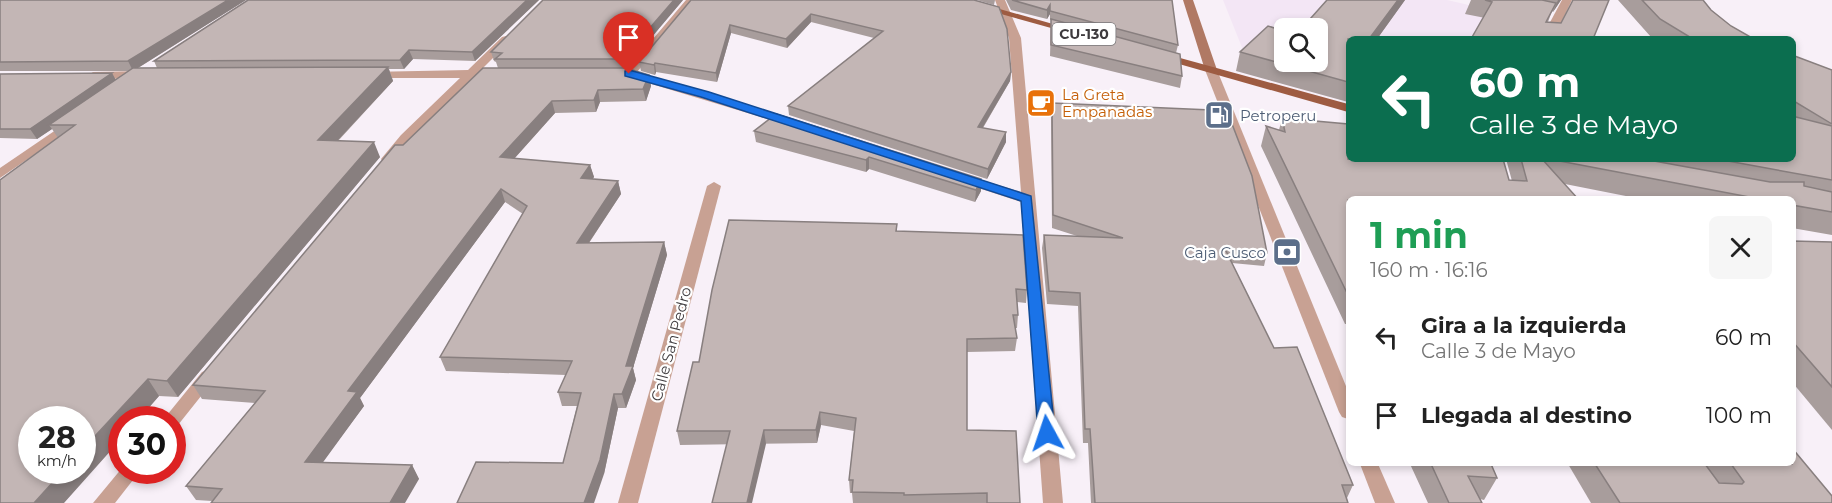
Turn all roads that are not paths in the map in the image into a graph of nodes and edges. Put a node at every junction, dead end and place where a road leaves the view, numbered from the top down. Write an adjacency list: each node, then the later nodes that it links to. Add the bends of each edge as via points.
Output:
1 (692, 0): 18 (street, via 623,74)
2 (956, 0): 5 (main road, CU-130)
3 (1188, 0): 10 (main road)
4 (1568, 0): 8 (street, via 1552,16)
5 (1002, 6): 7 (main road, CU-130); 23 (street, via 1016,38)
6 (513, 33): 12 (street)
7 (1080, 33)
8 (1548, 36)
9 (1145, 52): 10 (main road)
10 (1211, 70): 16 (main road); 26 (street)
11 (363, 74): 12 (street)
12 (470, 74): 13 (street); 21 (street)
13 (515, 74)
14 (81, 76): 15 (street, via 146,73)
15 (120, 88)
16 (1346, 107)
17 (83, 114): 20 (street)
18 (805, 127)
19 (949, 173): 23 (street)
20 (0, 174)
21 (376, 174)
22 (714, 186): 30 (street, Calle San Pedro)
23 (1027, 199): 31 (street)
24 (217, 365): 25 (street)
25 (183, 406)
26 (1346, 407)
27 (1370, 466): 32 (street)
28 (119, 484): 29 (street)
29 (103, 503)
30 (628, 503)
31 (1053, 503)
32 (1385, 503)

